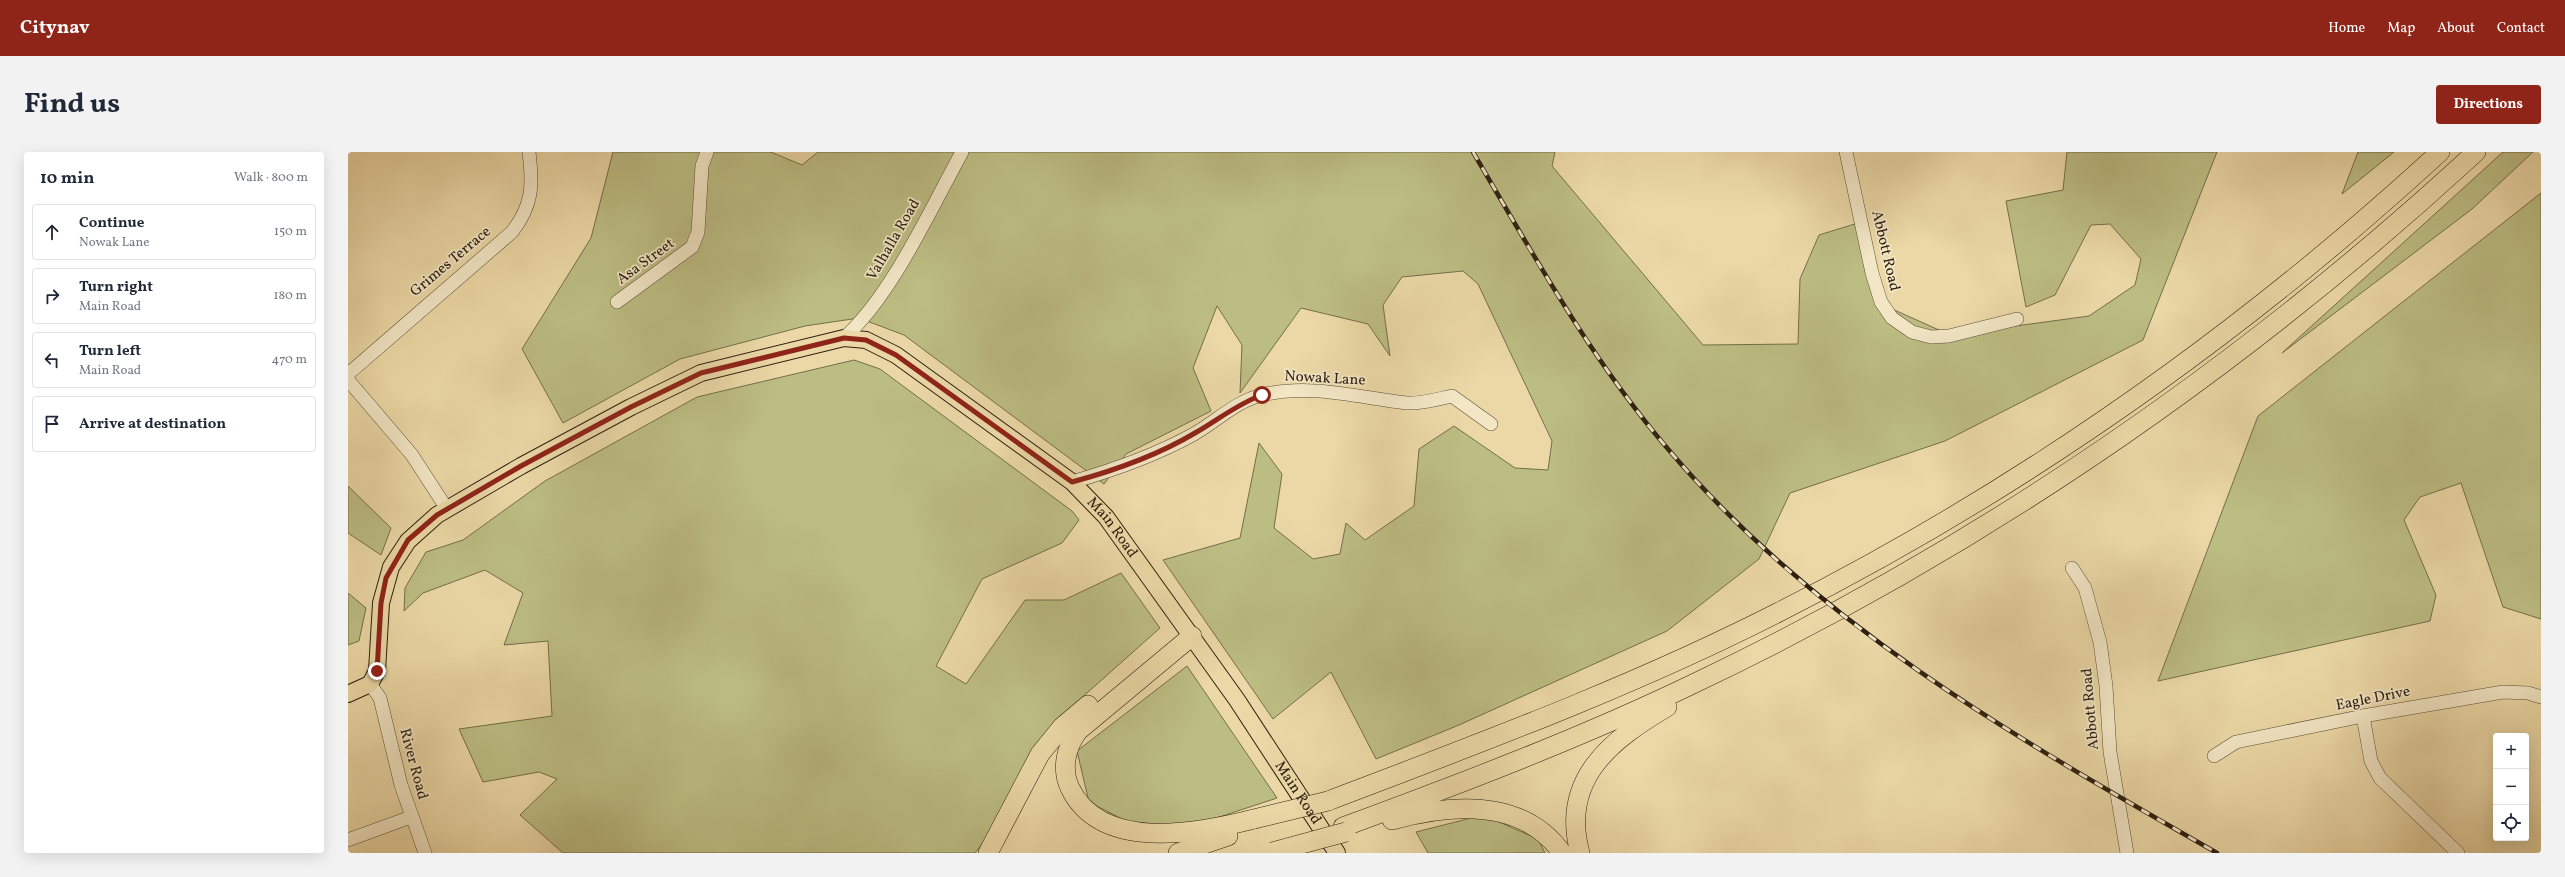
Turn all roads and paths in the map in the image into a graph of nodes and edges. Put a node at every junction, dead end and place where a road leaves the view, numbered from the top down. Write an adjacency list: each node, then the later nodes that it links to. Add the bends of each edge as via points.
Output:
1 (529, 152): 10 (street, Grimes Terrace, via 532,176 530,199 526,211 512,232)
2 (707, 152): 7 (street, Asa Street, via 702,166 698,232 692,247)
3 (962, 152): 9 (street, Valhalla Road, via 910,248 862,322)
4 (1846, 152): 8 (street, Abbott Road, via 1875,285 1881,302 1892,318 1912,332 1931,337 1950,336)
5 (2440, 152): 24 (highway, bridge, via 2313,262 2182,364 2052,455 1919,537 1778,613 1682,658 1535,720 1328,800)
6 (2476, 152): 17 (highway, via 2405,217 2322,286 2154,415 1975,532)
7 (617, 302)
8 (2017, 319)
9 (844, 338): 13 (main road, Main Road, via 866,340 891,352); 14 (main road, Main Road, via 716,368 684,380 521,466)
10 (348, 374)
11 (348, 380): 14 (street, via 412,455)
12 (1491, 424): 13 (street, Nowak Lane, via 1452,396 1409,403 1361,395 1286,391 1262,395 1243,402 1168,448)
13 (1072, 482): 16 (main road, Main Road, via 1106,517)
14 (447, 509): 18 (main road, Main Road, via 421,527 400,550 386,578 381,603 377,671)
15 (2072, 568): 34 (street, Abbott Road, via 2085,588 2100,642 2107,694 2110,752)
16 (1188, 631): 24 (highway, via 1072,738 1065,766 1068,785 1089,813 1111,826 1137,833 1194,832); 28 (highway, via 1054,735 1034,765); 31 (main road, Main Road, via 1256,728)
17 (1790, 636): 25 (highway, via 1597,727); 33 (highway, via 1644,721 1606,749 1592,767 1579,800 1576,836)
18 (370, 684): 19 (main road); 23 (street, River Road, via 380,698)
19 (348, 694)
20 (2541, 697): 21 (street, Eagle Drive, via 2528,693 2503,692)
21 (2363, 716): 22 (street, Eagle Drive, via 2236,742); 35 (street, via 2374,769 2384,782)
22 (2214, 756)
23 (411, 817): 26 (street); 27 (street, River Road)
24 (1256, 822): 29 (highway)
25 (1344, 830): 30 (highway, bridge); 32 (highway, via 1429,811 1487,809 1525,820 1547,836)
26 (348, 840)
27 (424, 853)
28 (988, 853)
29 (1178, 853)
30 (1271, 853)
31 (1337, 853)
32 (1562, 853)
33 (1580, 853)
34 (2127, 853)
35 (2458, 853)

